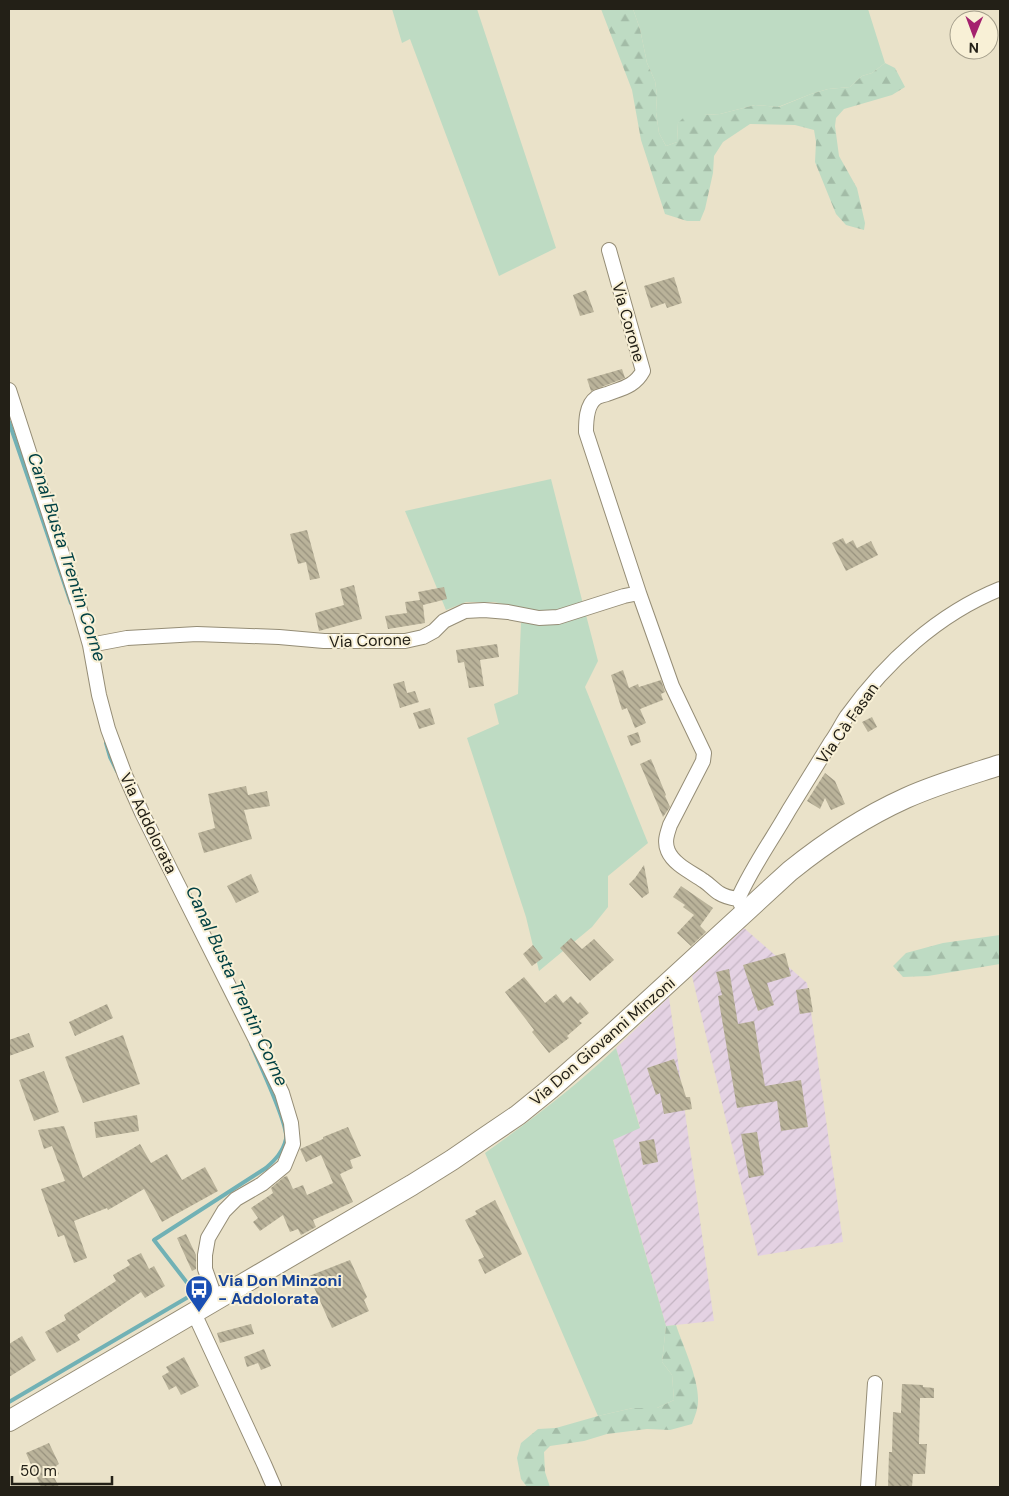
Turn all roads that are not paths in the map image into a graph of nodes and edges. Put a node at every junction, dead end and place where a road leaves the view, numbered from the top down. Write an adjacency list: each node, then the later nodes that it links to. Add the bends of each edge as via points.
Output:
1 (609, 250): 4 (street, Via Corone, via 643,371 638,380 628,387 595,398 589,407 586,432)
2 (9, 390): 5 (street, Via Addolorata)
3 (1000, 589): 7 (street, Via Cà Fasan, via 952,613 892,664 869,689 846,718 755,865)
4 (639, 593): 5 (street, Via Corone, via 558,617 465,611 424,637 404,641 324,641 197,634 127,638); 7 (street, Via Corone, via 672,686 704,752 703,761 666,835 669,853 720,894)
5 (90, 645): 8 (street, Via Addolorata, via 101,703 125,776 282,1093 291,1123 294,1144 284,1166 236,1199 224,1211 208,1238 205,1270)
6 (1000, 764): 7 (street, Via Don Giovanni Minzoni, via 906,798 844,831)
7 (741, 905): 8 (street, Via Don Giovanni Minzoni, via 609,1037 518,1115 452,1160)
8 (216, 1300): 9 (street, Via Don Giovanni Minzoni)
9 (194, 1313): 11 (street, Via Don Giovanni Minzoni); 12 (street)
10 (875, 1383): 13 (street)
11 (9, 1421)
12 (274, 1487)
13 (868, 1487)

